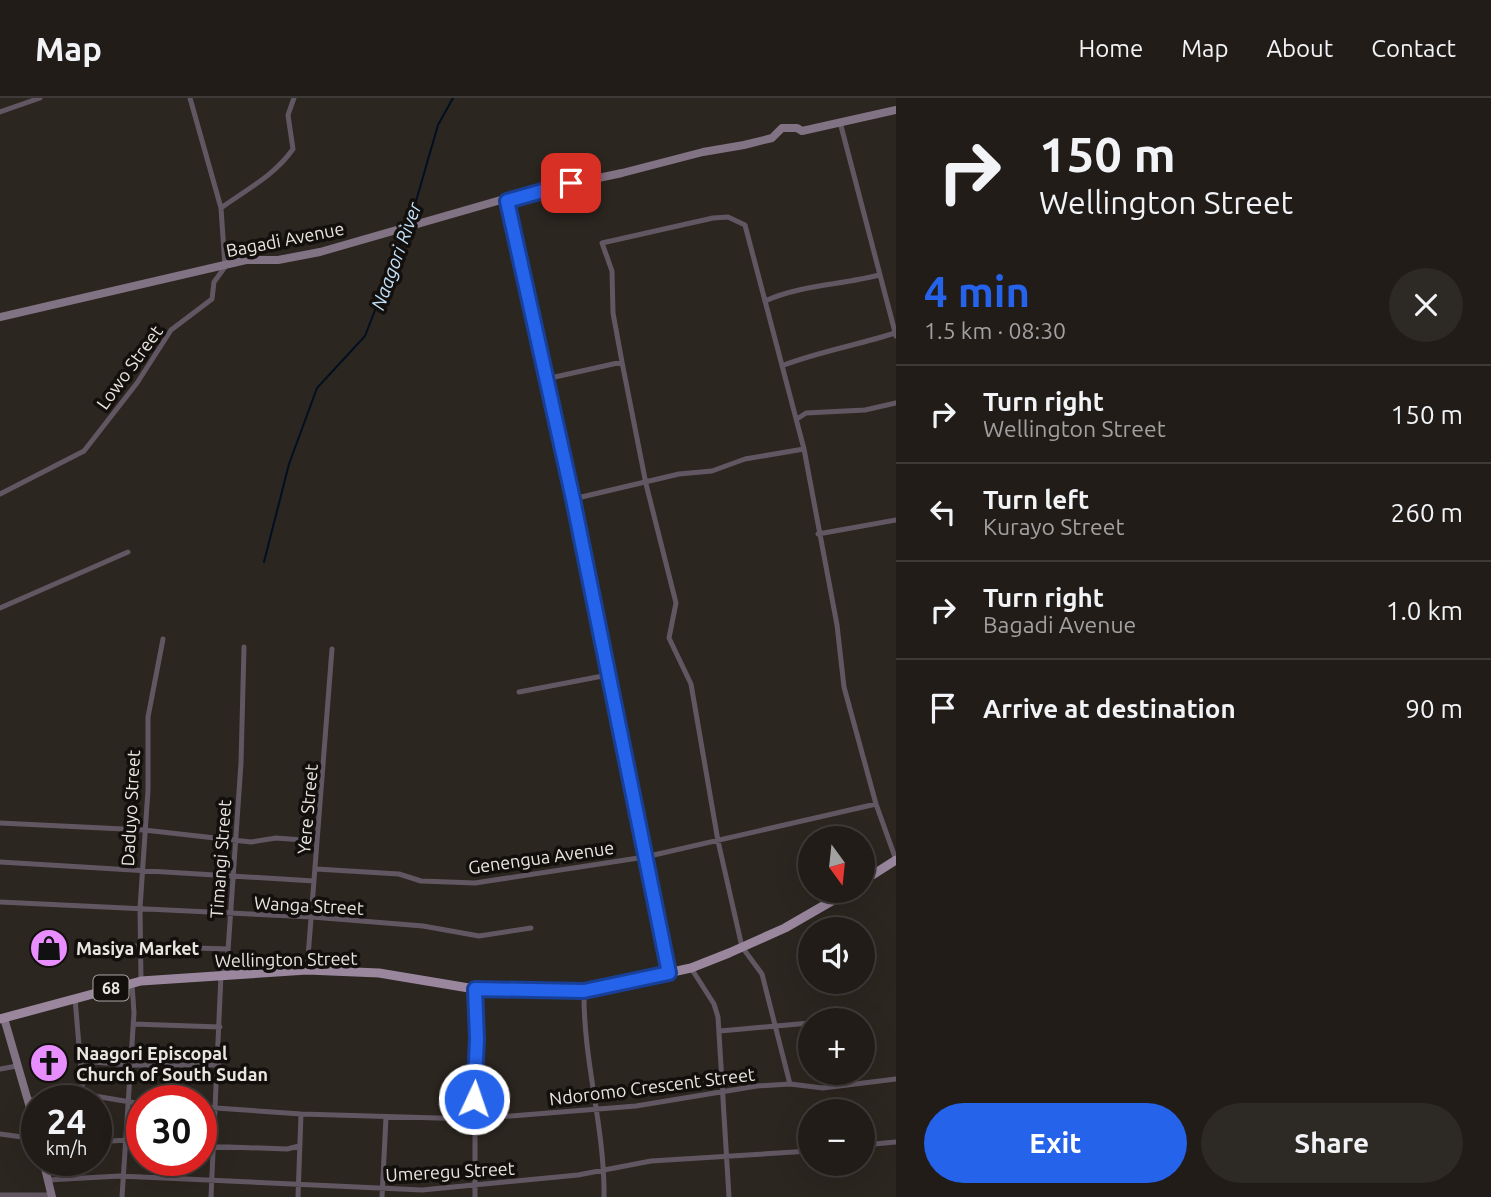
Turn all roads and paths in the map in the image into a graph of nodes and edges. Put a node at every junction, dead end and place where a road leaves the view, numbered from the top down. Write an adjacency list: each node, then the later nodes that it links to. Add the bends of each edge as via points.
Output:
1 (40, 98): 5 (street)
2 (190, 98): 8 (street, Lowo Street)
3 (294, 98): 8 (street, via 288,115 293,149 258,185)
4 (896, 110): 6 (street, Bagadi Avenue)
5 (0, 112)
6 (840, 122): 7 (street, Bagadi Avenue, via 803,131 782,128 772,138); 10 (street)
7 (507, 201): 9 (street, Bagadi Avenue, via 320,252 246,260); 16 (street)
8 (221, 208): 9 (street, Lowo Street)
9 (225, 267): 12 (street, Bagadi Avenue); 21 (street, Lowo Street, via 214,282 212,299 171,330 84,451)
10 (878, 275): 11 (street); 13 (street)
11 (765, 302): 14 (street, via 745,225 729,217 602,243 612,271 613,313); 15 (street)
12 (0, 317)
13 (895, 334): 15 (street)
14 (622, 362): 16 (street); 20 (street)
15 (784, 365): 18 (street)
16 (546, 379): 22 (street)
17 (896, 404): 18 (street, via 806,413)
18 (797, 419): 19 (street)
19 (804, 449): 20 (street); 24 (street)
20 (646, 484): 22 (street); 37 (street, via 676,603 669,638 691,684)
21 (0, 494)
22 (573, 499): 30 (street)
23 (896, 520): 24 (street)
24 (818, 534): 32 (street, via 844,687)
25 (128, 552): 26 (street)
26 (0, 608)
27 (163, 639): 34 (street, Daduyo Street, via 148,717)
28 (244, 647): 35 (street, Timangi Street, via 244,721)
29 (332, 649): 36 (street, Yere Street)
30 (607, 675): 31 (street); 38 (street)
31 (519, 692)
32 (876, 804): 37 (street, Genengua Avenue); 39 (street)
33 (0, 823): 34 (street)
34 (144, 830): 35 (street); 42 (street, Daduyo Street)
35 (234, 839): 36 (street); 44 (street, Timangi Street)
36 (317, 841): 41 (street, Yere Street)
37 (718, 841): 38 (street, Genengua Avenue); 54 (street)
38 (645, 857): 41 (street, Genengua Avenue, via 475,883); 58 (street)
39 (896, 860): 43 (main road)
40 (0, 862): 42 (street)
41 (316, 869): 45 (street, Yere Street)
42 (141, 870): 44 (street); 48 (street, Daduyo Street)
43 (875, 873)
44 (233, 876): 45 (street); 49 (street, Timangi Street)
45 (314, 881): 50 (street, Yere Street)
46 (0, 902): 48 (street, Wanga Street)
47 (828, 903): 54 (main road, Wellington Street / 68)
48 (140, 908): 49 (street, Wanga Street); 53 (street, Daduyo Street)
49 (229, 915): 50 (street, Wanga Street); 55 (street, Timangi Street)
50 (312, 917): 51 (street, Wanga Street, via 423,926 479,936); 57 (street, Yere Street)
51 (531, 928)
52 (99, 945): 53 (street)
53 (140, 947): 55 (street); 60 (street, Daduyo Street)
54 (742, 947): 56 (main road, Wellington Street / 68); 68 (street, via 762,974)
55 (228, 949): 59 (street, Timangi Street)
56 (691, 968): 58 (main road, Wellington Street / 68); 69 (street, via 714,1004)
57 (307, 970): 59 (main road, Wellington Street / 68); 61 (main road, Wellington Street / 68, via 388,974)
58 (669, 973): 62 (main road, Wellington Street / 68)
59 (221, 975): 60 (main road, Wellington Street / 68); 67 (street, Timangi Street)
60 (136, 982): 63 (main road, Wellington Street / 68); 65 (street, Daduyo Street)
61 (475, 989): 62 (main road, Wellington Street / 68); 87 (street)
62 (584, 991): 83 (street, via 585,1043)
63 (75, 998): 64 (main road, Wellington Street / 68); 70 (street)
64 (2, 1019): 73 (street)
65 (133, 1024): 67 (street); 71 (street, Daduyo Street)
66 (798, 1024): 68 (street)
67 (220, 1027): 72 (street, Timangi Street)
68 (773, 1027): 69 (street); 76 (street)
69 (720, 1031): 81 (street)
70 (81, 1061): 71 (street); 78 (street)
71 (130, 1065): 72 (street); 79 (street, Daduyo Street)
72 (219, 1065): 80 (street, Timangi Street)
73 (17, 1066): 74 (street); 77 (street)
74 (0, 1069)
75 (896, 1079): 76 (street, Ndoromo Crescent Street, via 823,1088)
76 (790, 1084): 81 (street, Ndoromo Crescent Street)
77 (23, 1085)
78 (82, 1085)
79 (128, 1085)
80 (217, 1086)
81 (720, 1092): 83 (street, Ndoromo Crescent Street); 97 (street)
82 (217, 1108): 85 (street, Ndoromo Crescent Street)
83 (597, 1110): 87 (street, Ndoromo Crescent Street); 98 (street)
84 (126, 1114): 90 (street, Daduyo Street)
85 (301, 1114): 86 (street, Ndoromo Crescent Street); 94 (street)
86 (386, 1117): 87 (street, Ndoromo Crescent Street); 106 (street)
87 (472, 1119): 105 (street)
88 (0, 1135): 89 (street)
89 (21, 1137)
90 (124, 1139): 91 (street); 101 (street, Daduyo Street)
91 (112, 1140)
92 (896, 1142): 93 (street)
93 (875, 1144)
94 (299, 1146): 95 (street); 104 (street)
95 (217, 1147)
96 (798, 1152): 97 (street, Umeregu Street)
97 (727, 1156): 98 (street, Umeregu Street, via 651,1161); 114 (street)
98 (605, 1170): 105 (street, Umeregu Street); 113 (street)
99 (47, 1176): 102 (street)
100 (213, 1176): 103 (street, Timangi Street)
101 (123, 1177): 102 (street, Umeregu Street); 103 (street, Umeregu Street); 109 (street, Daduyo Street)
102 (48, 1180): 108 (street)
103 (213, 1181): 104 (street, Umeregu Street); 110 (street, Timangi Street)
104 (299, 1184): 106 (street, Umeregu Street); 111 (street)
105 (474, 1187): 106 (street, Umeregu Street); 112 (street)
106 (381, 1194)
107 (0, 1195): 108 (street)
108 (52, 1196)
109 (122, 1197)
110 (211, 1197)
111 (298, 1197)
112 (475, 1197)
113 (604, 1197)
114 (729, 1197)

